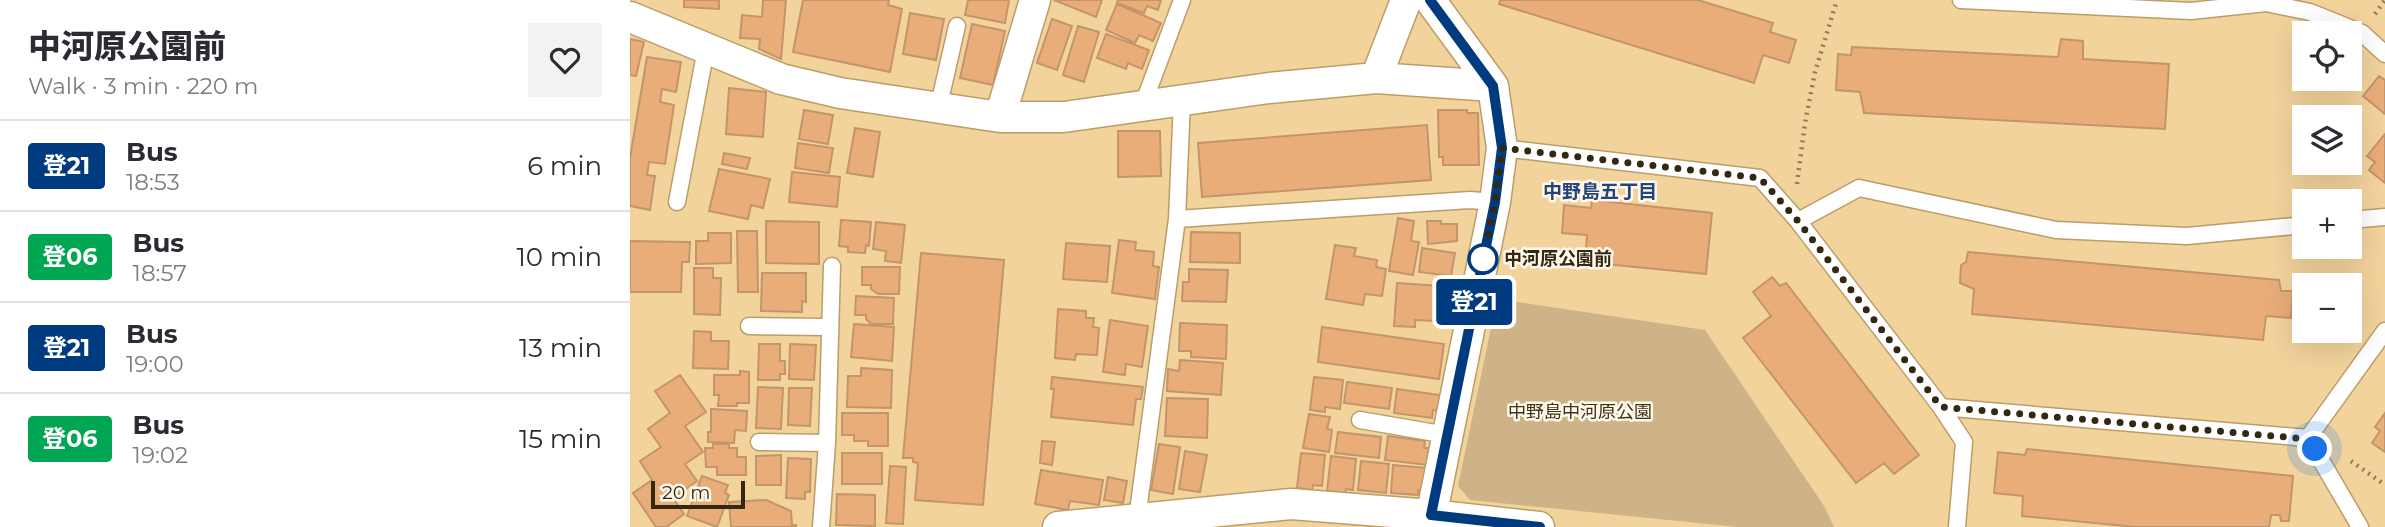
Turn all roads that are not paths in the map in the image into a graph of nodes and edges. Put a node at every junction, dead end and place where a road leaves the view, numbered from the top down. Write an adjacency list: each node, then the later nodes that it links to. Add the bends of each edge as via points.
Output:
1 (1035, 0): 15 (street)
2 (1182, 0): 13 (lane)
3 (1406, 0): 10 (street)
4 (1430, 0): 11 (street)
5 (1961, 0): 9 (lane, via 2191,10 2266,3 2310,12 2361,33)
6 (630, 17): 8 (street)
7 (957, 26): 14 (lane)
8 (706, 49): 14 (street, via 780,79); 17 (lane)
9 (2385, 54)
10 (1377, 78): 11 (street); 12 (street)
11 (1493, 86): 16 (street)
12 (1182, 102): 13 (street); 21 (lane)
13 (1142, 107): 15 (street, via 1064,117)
14 (938, 109): 15 (street)
15 (1000, 117)
16 (1502, 148): 18 (street); 19 (lane, via 1760,178)
17 (677, 202)
18 (1495, 202): 21 (lane); 30 (street)
19 (1793, 215): 23 (lane, via 1858,188 2056,230 2187,236); 28 (lane)
20 (2385, 217): 22 (lane)
21 (1177, 219): 34 (lane)
22 (2362, 219)
23 (2292, 226)
24 (832, 266): 26 (lane)
25 (749, 326): 26 (lane)
26 (828, 327): 33 (lane)
27 (2385, 331): 31 (lane)
28 (1941, 407): 31 (lane); 39 (lane, via 1964,442)
29 (1360, 420): 30 (lane)
30 (1447, 435): 35 (street)
31 (2308, 439): 40 (lane)
32 (759, 442): 33 (lane)
33 (827, 443): 36 (lane)
34 (1137, 519): 35 (street, via 1291,504); 37 (street)
35 (1430, 521): 38 (street)
36 (821, 527)
37 (1058, 527)
38 (1539, 527)
39 (1957, 527)
40 (2360, 527)

